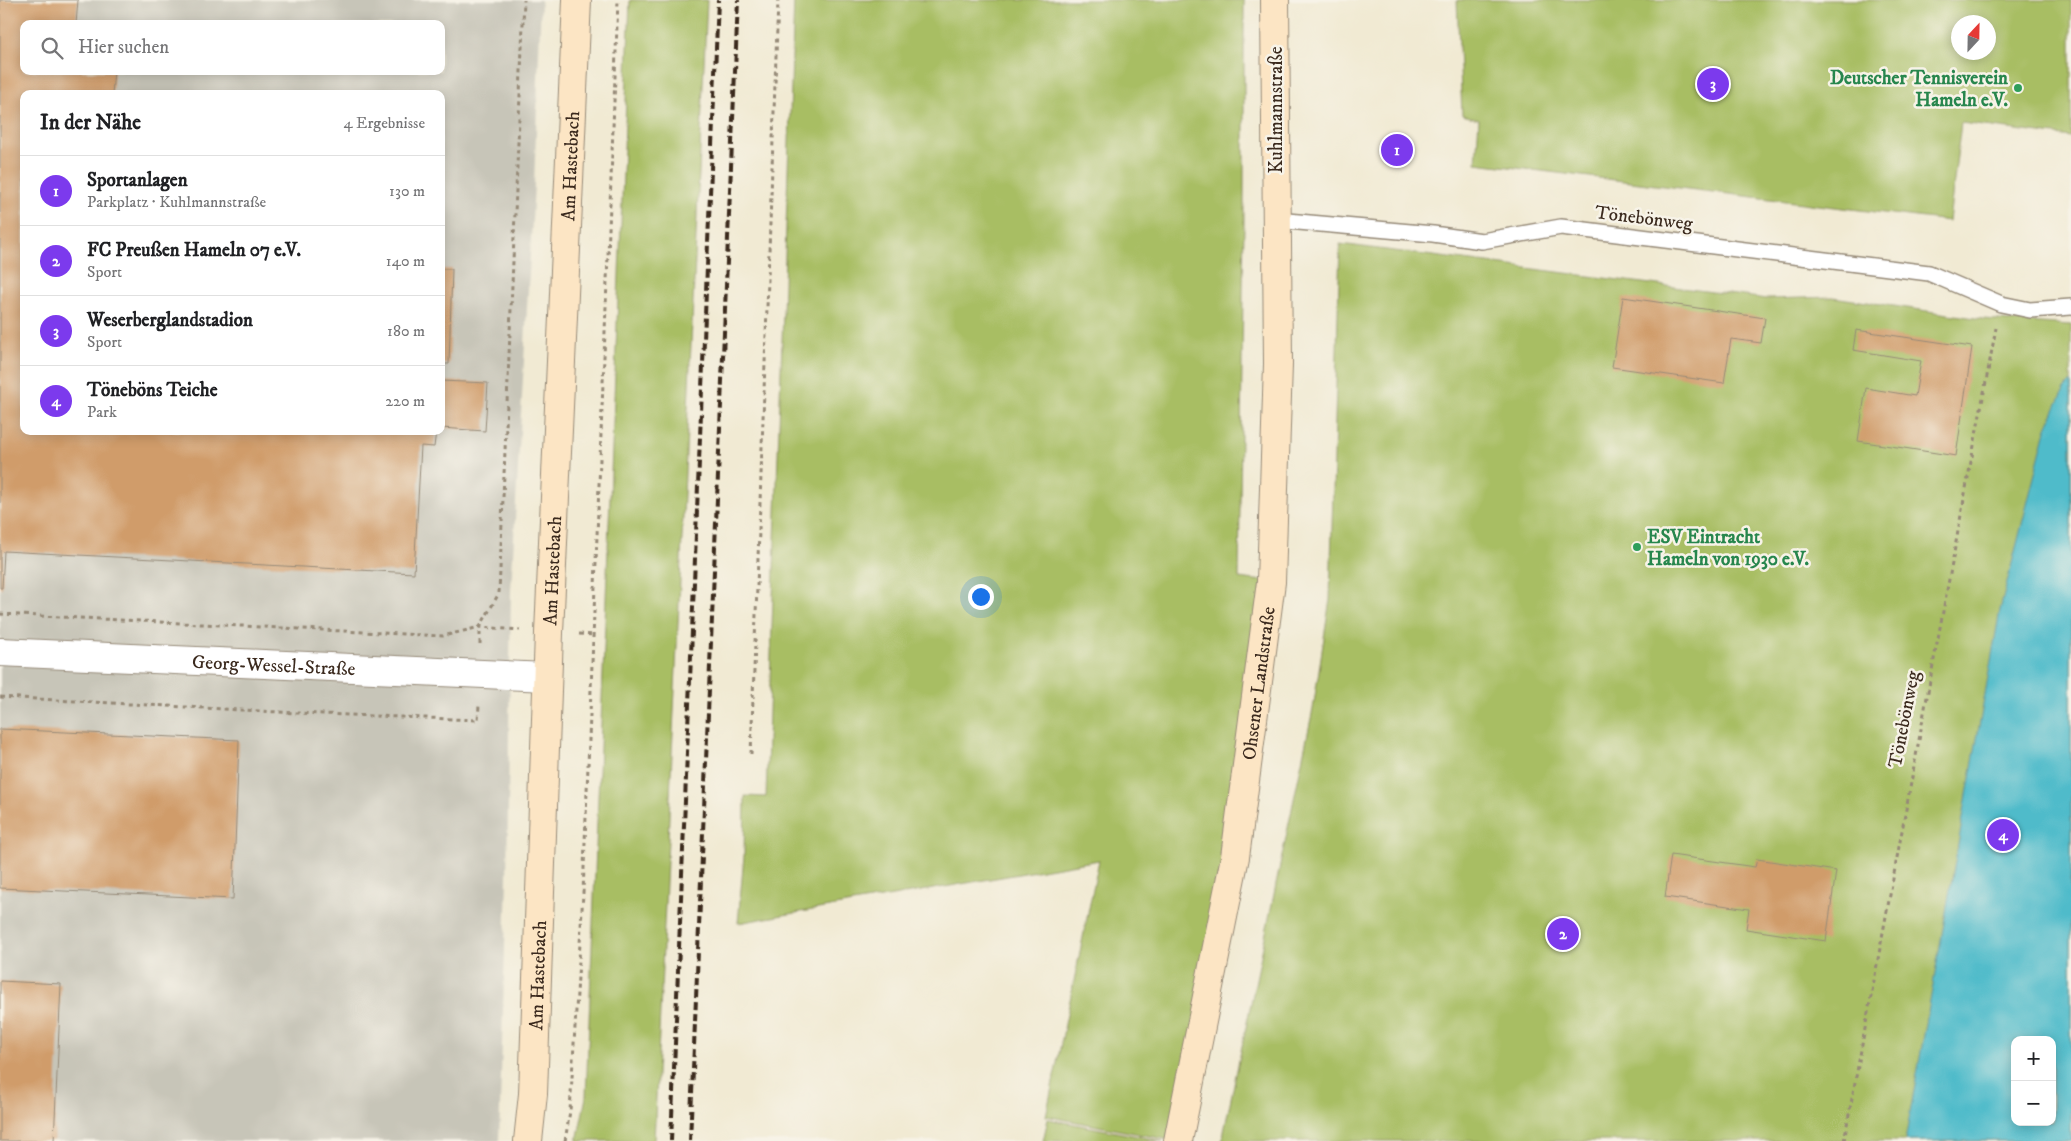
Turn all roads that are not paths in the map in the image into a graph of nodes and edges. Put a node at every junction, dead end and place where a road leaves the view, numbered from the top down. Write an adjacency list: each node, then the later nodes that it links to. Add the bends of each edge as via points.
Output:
1 (577, 0): 6 (main road, Am Hastebach)
2 (1275, 0): 3 (main road, Kuhlmannstraße)
3 (1276, 220): 4 (lane, Tönebönweg, via 1482,241 1561,227 1929,273 2000,304 2030,310); 8 (main road, Ohsener Landstraße, via 1278,364 1272,582 1235,857)
4 (2071, 308)
5 (0, 652): 6 (street, Georg-Wessel-Straße)
6 (548, 677): 7 (main road, Am Hastebach, via 533,1094)
7 (528, 1141)
8 (1178, 1141)

